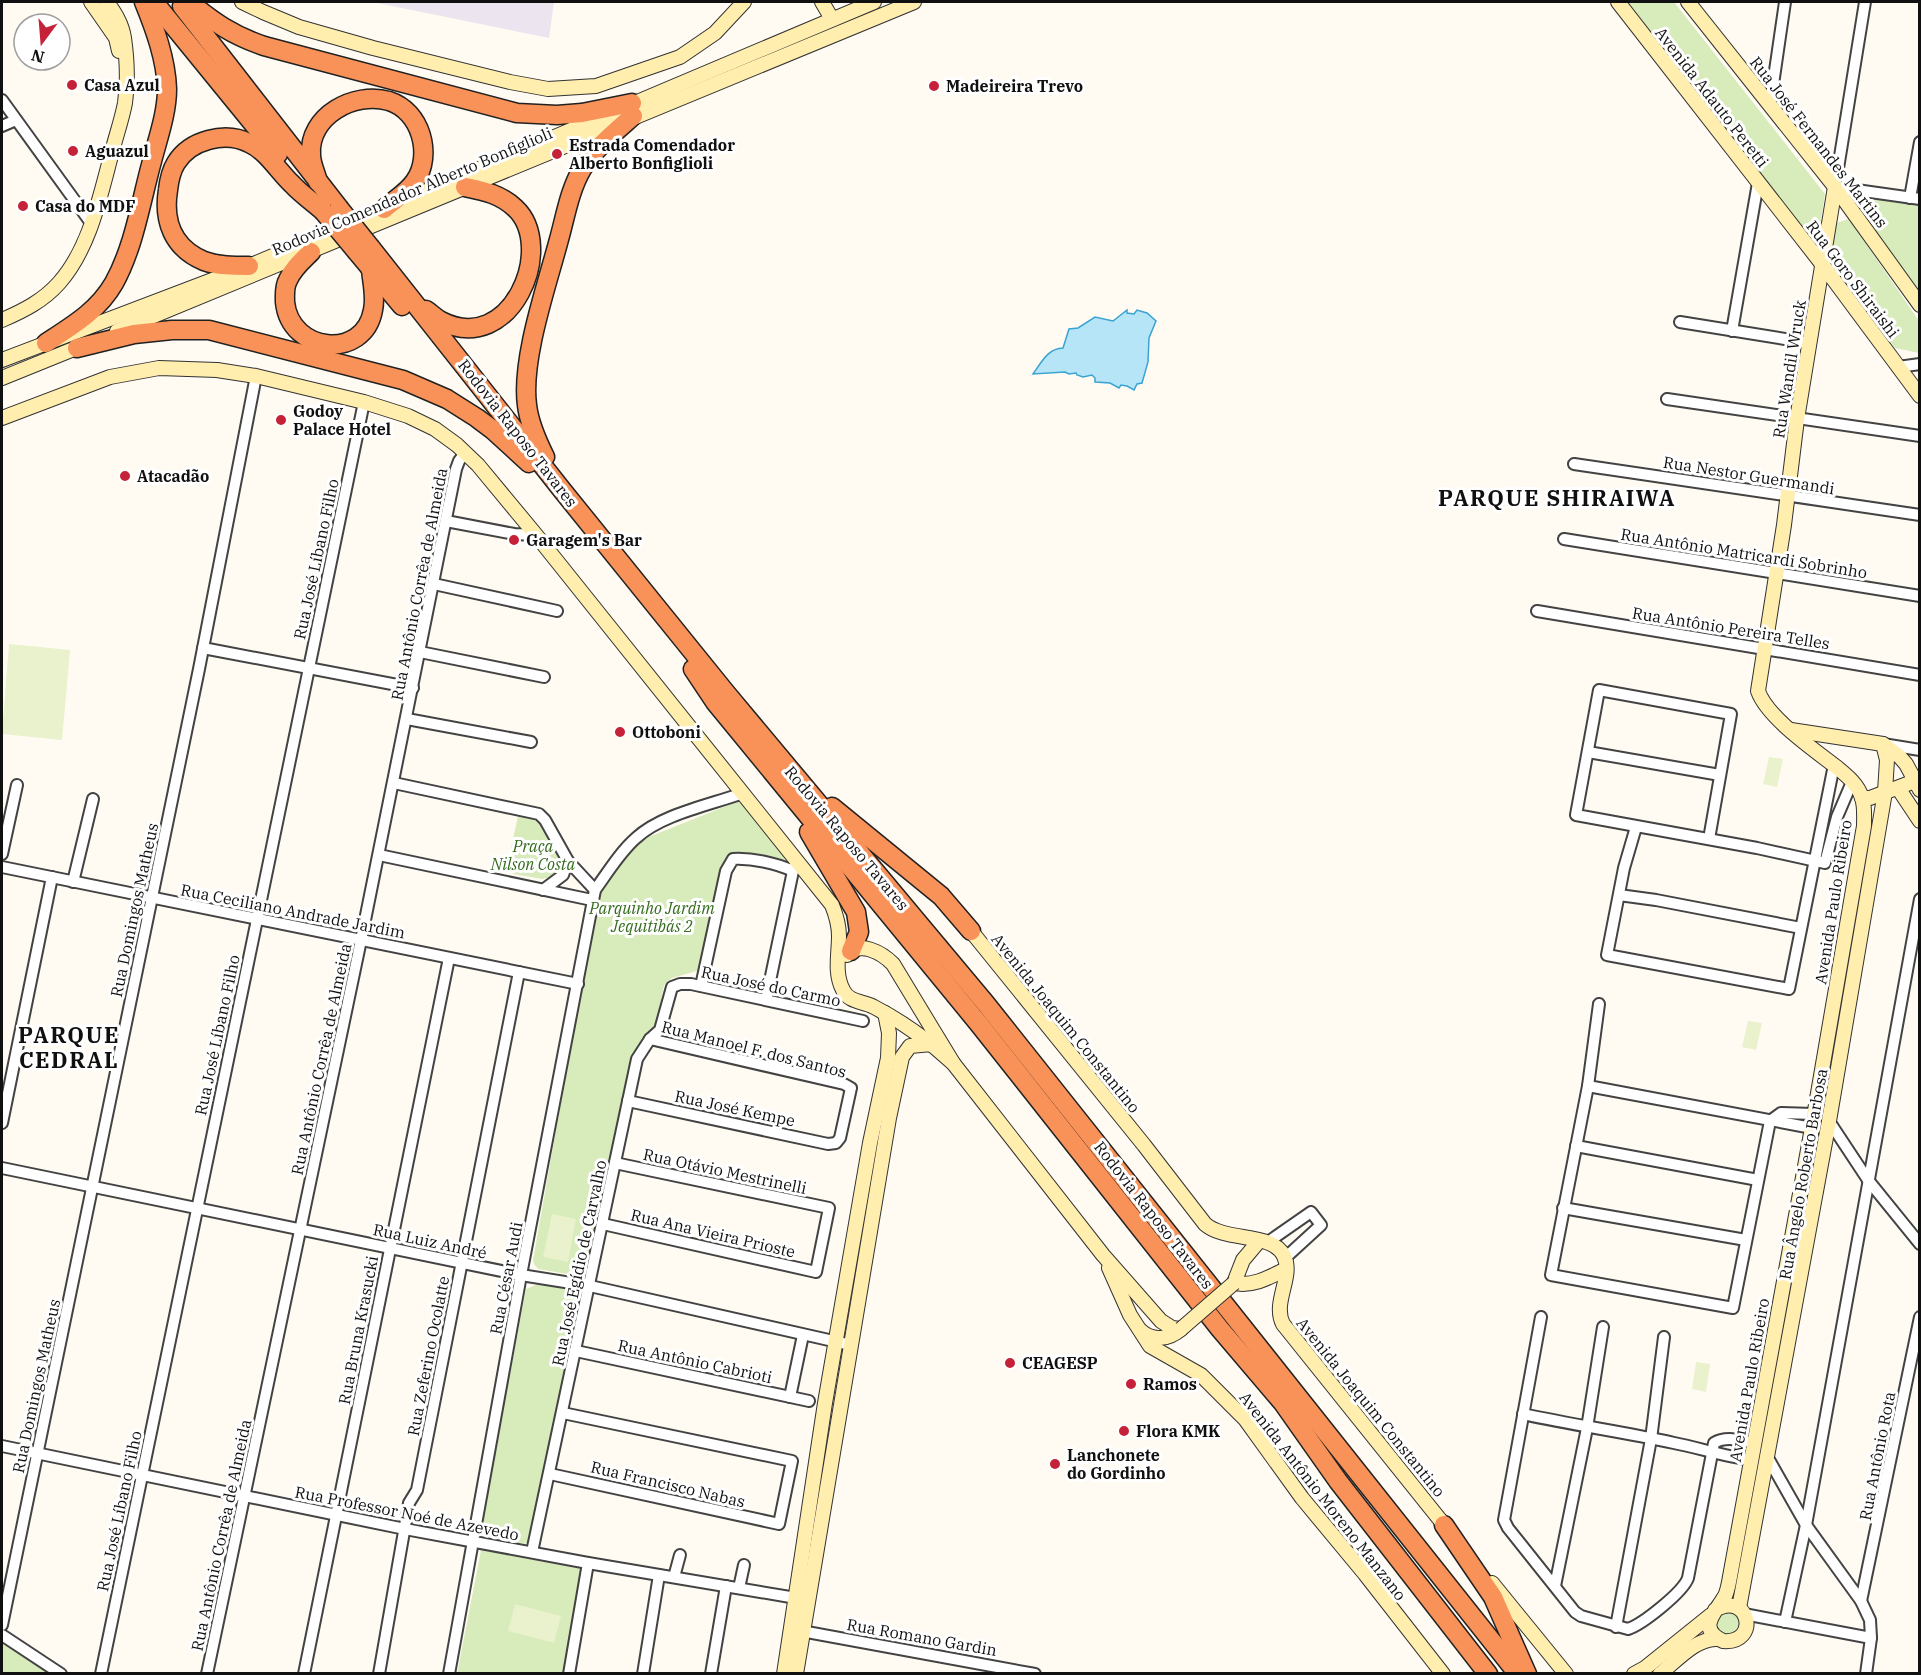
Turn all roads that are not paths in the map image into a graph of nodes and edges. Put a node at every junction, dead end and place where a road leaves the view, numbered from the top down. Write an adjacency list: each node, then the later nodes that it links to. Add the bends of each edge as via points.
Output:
1 (91, 2): 17 (street, via 116,38)
2 (106, 2): 17 (street, via 117,16 124,37)
3 (144, 2): 43 (highway, via 157,34 167,88 165,111 132,236 114,283 97,305 81,321)
4 (154, 2): 30 (highway, Rodovia Raposo Tavares)
5 (178, 2): 24 (highway, Rodovia Raposo Tavares)
6 (189, 2): 20 (highway, via 219,26 253,42 518,113 557,115)
7 (242, 2): 8 (street, via 299,27 548,89 596,86 680,57 714,33)
8 (744, 2)
9 (822, 2): 16 (street)
10 (874, 2): 16 (street, Rodovia Comendador Alberto Bonfiglioli)
11 (914, 2): 20 (street, Rodovia Comendador Alberto Bonfiglioli)
12 (1618, 2): 25 (street, Avenida Adauto Peretti)
13 (1688, 2): 19 (street, Rua José Fernandes Martins)
14 (1785, 2): 19 (street)
15 (1865, 2): 26 (street, Rua Wandil Wruck)
16 (832, 19): 20 (street, Rodovia Comendador Alberto Bonfiglioli)
17 (127, 77): 31 (street, via 124,104)
18 (2, 100): 21 (street)
19 (1770, 105): 26 (street, Rua José Fernandes Martins)
20 (633, 110): 27 (street, Rodovia Comendador Alberto Bonfiglioli); 29 (street, Rodovia Comendador Alberto Bonfiglioli); 59 (highway, via 596,150 572,190 528,363 530,421)
21 (16, 120): 22 (street); 31 (street)
22 (2, 126)
23 (1920, 142): 28 (street)
24 (318, 182): 29 (highway, via 311,156 323,119 351,102 389,101 407,112 418,127 424,152 414,182); 30 (highway, Rodovia Raposo Tavares)
25 (1758, 183): 34 (street, Rua Goro Shiraishi); 41 (street)
26 (1835, 187): 28 (street); 34 (street, Rua Wandil Wruck); 38 (street, Rua José Fernandes Martins)
27 (465, 188): 33 (street, Rodovia Comendador Alberto Bonfiglioli); 37 (highway, via 501,197 517,209 524,221 530,251 519,296 501,318 472,327 441,321)
28 (1915, 198)
29 (384, 208): 35 (street, Rodovia Comendador Alberto Bonfiglioli)
30 (331, 209): 32 (highway, Rodovia Raposo Tavares, bridge); 35 (highway, via 292,185 248,142 214,138 190,149 176,163 170,180 166,209 171,234 187,251 204,261)
31 (91, 223): 39 (street, via 75,262 60,283 30,308)
32 (364, 250): 36 (highway, Rodovia Raposo Tavares); 37 (highway, Rodovia Raposo Tavares)
33 (311, 252): 36 (highway, via 287,281 285,293 288,317 296,329 316,343 347,342 369,322 374,305); 44 (street, Rodovia Comendador Alberto Bonfiglioli)
34 (1822, 264): 42 (street, Rua Wandil Wruck); 47 (street, Rua Goro Shiraishi)
35 (249, 266): 43 (street, Rodovia Comendador Alberto Bonfiglioli)
36 (370, 269): 57 (highway, Rodovia Raposo Tavares, via 467,382)
37 (413, 301): 59 (highway, Rodovia Raposo Tavares)
38 (1920, 305)
39 (2, 320)
40 (1680, 322): 41 (street)
41 (1732, 331): 42 (street)
42 (1809, 342): 54 (street, Rua Wandil Wruck)
43 (46, 343): 45 (street, Rodovia Comendador Alberto Bonfiglioli)
44 (76, 348): 49 (street, Rodovia Comendador Alberto Bonfiglioli); 57 (highway, via 134,334 172,330 221,333 403,380 447,399 477,418)
45 (2, 360)
46 (1920, 364): 47 (street)
47 (1898, 367): 50 (street, Rua Goro Shiraishi)
48 (256, 376): 52 (street); 53 (street, via 159,368 110,377); 70 (street, Rua Domingos Matheus)
49 (2, 378)
50 (1920, 396)
51 (1667, 399): 54 (street)
52 (364, 402): 56 (street, via 435,429); 73 (street, Rua José Líbano Filho)
53 (2, 418)
54 (1797, 419): 55 (street); 60 (street, Rua Wandil Wruck)
55 (1920, 436)
56 (465, 453): 62 (street, Rua Antônio Corrêa de Almeida, via 456,469); 63 (street)
57 (529, 464): 84 (highway, Rodovia Raposo Tavares, via 686,658 715,702)
58 (1574, 464): 60 (street, Rua Nestor Guermandi)
59 (562, 490): 84 (highway, Rodovia Raposo Tavares)
60 (1787, 496): 61 (street, Rua Nestor Guermandi); 65 (street, Rua Wandil Wruck)
61 (1920, 515)
62 (446, 521): 63 (street); 66 (street, Rua Antônio Corrêa de Almeida)
63 (536, 535): 92 (street)
64 (1564, 539): 65 (street, Rua Antônio Matricardi Sobrinho)
65 (1776, 573): 67 (street, Rua Antônio Matricardi Sobrinho); 71 (street, Rua Wandil Wruck)
66 (434, 584): 68 (street); 72 (street, Rua Antônio Corrêa de Almeida)
67 (1920, 597)
68 (557, 611)
69 (1537, 611): 71 (street, Rua Antônio Pereira Telles)
70 (203, 648): 73 (street); 109 (street, Rua Domingos Matheus)
71 (1764, 649): 74 (street, Rua Antônio Pereira Telles); 78 (street, Rua Wandil Wruck, via 1758,691 1775,717)
72 (420, 652): 75 (street); 76 (street, Rua Antônio Corrêa de Almeida)
73 (308, 668): 76 (street); 111 (street, Rua José Líbano Filho)
74 (1920, 675)
75 (544, 677)
76 (413, 688): 77 (street, Rua Antônio Corrêa de Almeida)
77 (407, 719): 80 (street); 88 (street, Rua Antônio Corrêa de Almeida)
78 (1791, 730): 79 (street); 85 (street, Rua Wandil Wruck)
79 (1843, 736): 81 (street); 85 (street, via 1834,748)
80 (531, 742)
81 (1883, 744): 82 (street); 90 (street, via 1900,757); 91 (street, Rua Ângelo Roberto Barbosa)
82 (1920, 750)
83 (1588, 752): 86 (street); 86 (street, via 1599,690 1731,714); 96 (street, via 1576,815)
84 (777, 765): 113 (highway, via 941,896); 115 (highway, via 856,912 859,932); 221 (highway, Rodovia Raposo Tavares, via 1212,1320 1283,1403); 222 (highway, Rodovia Raposo Tavares, via 986,1004)
85 (1834, 765): 87 (street, Rua Wandil Wruck); 101 (street)
86 (1720, 775): 97 (street)
87 (1852, 782): 93 (street, Rua Wandil Wruck); 101 (street, via 1837,817 1825,863)
88 (394, 783): 99 (street, Rua Antônio Corrêa de Almeida); 100 (street, via 539,814 546,819)
89 (17, 785): 98 (street)
90 (1917, 786): 91 (street)
91 (1891, 790): 93 (street); 95 (street); 133 (street, Rua Ângelo Roberto Barbosa)
92 (743, 793): 102 (street); 107 (street, via 649,828 628,845)
93 (1862, 798): 132 (street, Avenida Paulo Ribeiro, via 1864,826)
94 (93, 799): 105 (street)
95 (1920, 821)
96 (1636, 826): 97 (street); 108 (street)
97 (1708, 839): 101 (street)
98 (2, 854)
99 (379, 855): 106 (street); 114 (street, Rua Antônio Corrêa de Almeida)
100 (568, 861): 106 (street, via 563,874); 107 (street)
101 (1814, 862): 112 (street)
102 (795, 866): 118 (street, via 832,905 836,915); 120 (street, via 733,859 726,871); 122 (street)
103 (2, 867): 104 (street, Rua Ceciliano Andrade Jardim)
104 (52, 878): 105 (street, Rua Ceciliano Andrade Jardim); 134 (street)
105 (73, 882): 109 (street, Rua Ceciliano Andrade Jardim)
106 (543, 890): 107 (street)
107 (594, 895): 119 (street, Rua César Audi)
108 (1619, 895): 112 (street); 112 (street, via 1607,955 1666,967 1789,989)
109 (152, 898): 111 (street, Rua Ceciliano Andrade Jardim); 141 (street, Rua Domingos Matheus)
110 (1920, 899): 140 (street)
111 (256, 919): 114 (street, Rua Ceciliano Andrade Jardim); 142 (street, Rua José Líbano Filho)
112 (1801, 928)
113 (970, 931): 147 (street, Avenida Joaquim Constantino, via 1205,1224 1216,1232)
114 (362, 940): 116 (street, Rua Ceciliano Andrade Jardim); 145 (street, Rua Antônio Corrêa de Almeida)
115 (851, 951): 118 (street, via 842,965); 128 (street, Avenida Antônio Moreno Manzano, via 874,950 893,964)
116 (449, 958): 117 (street, Rua Ceciliano Andrade Jardim); 149 (street, Rua Bruna Krasucki)
117 (519, 972): 119 (street, Rua Ceciliano Andrade Jardim); 151 (street, Rua Zeferino Ocolatte)
118 (840, 983): 124 (street, Avenida Antônio Moreno Manzano, via 851,999)
119 (578, 984): 154 (street, Rua César Audi)
120 (701, 986): 121 (street, Rua José do Carmo); 122 (street, Rua José do Carmo)
121 (672, 987): 126 (street, Rua José Egídio de Carvalho, via 660,1030)
122 (766, 1000): 125 (street, Rua José do Carmo)
123 (1599, 1004): 129 (street)
124 (885, 1013): 127 (street, Avenida Antônio Moreno Manzano); 164 (street, via 888,1058)
125 (864, 1021)
126 (650, 1039): 130 (street, Rua José Egídio de Carvalho, via 637,1059); 135 (street, Rua Manoel F. dos Santos, via 844,1084 851,1088)
127 (932, 1044): 128 (street, Avenida Antônio Moreno Manzano); 165 (street, via 910,1046 902,1057)
128 (953, 1062): 150 (street, Avenida Antônio Moreno Manzano)
129 (1588, 1086): 131 (street); 136 (street)
130 (628, 1101): 135 (street, Rua José Kempe); 137 (street, Rua José Egídio de Carvalho)
131 (1770, 1121): 132 (street, via 1785,1112); 139 (street)
132 (1813, 1121): 173 (street, Avenida Paulo Ribeiro)
133 (1829, 1122): 140 (street); 177 (street, Rua Ângelo Roberto Barbosa)
134 (2, 1123)
135 (836, 1143)
136 (1576, 1146): 139 (street); 143 (street)
137 (615, 1163): 144 (street, Rua José Egídio de Carvalho); 153 (street, Rua Otávio Mestrinelli, via 829,1208)
138 (2, 1168): 141 (street, Rua Luiz André)
139 (1758, 1180): 146 (street)
140 (1868, 1180): 148 (street); 184 (street)
141 (92, 1187): 142 (street, Rua Luiz André); 175 (street, Rua Domingos Matheus)
142 (197, 1208): 145 (street, Rua Luiz André); 180 (street, Rua José Líbano Filho)
143 (1563, 1208): 146 (street); 146 (street, via 1551,1275 1733,1308)
144 (603, 1224): 153 (street, Rua Ana Vieira Prioste); 156 (street, Rua José Egídio de Carvalho)
145 (300, 1229): 149 (street, Rua Luiz André); 181 (street, Rua Antônio Corrêa de Almeida)
146 (1746, 1240)
147 (1264, 1242): 152 (street, via 1278,1248); 152 (street, via 1311,1212 1321,1225); 155 (street, via 1243,1260)
148 (1920, 1244)
149 (390, 1247): 151 (street, Rua Luiz André); 182 (street, Rua Bruna Krasucki)
150 (1103, 1256): 160 (street, Avenida Antônio Moreno Manzano, via 1130,1316); 161 (street, Avenida Antônio Moreno Manzano, via 1161,1321)
151 (461, 1263): 154 (street, Rua Luiz André); 185 (street, Rua Zeferino Ocolatte, via 417,1490 409,1503)
152 (1286, 1264): 155 (street, via 1260,1282); 183 (street, Avenida Joaquim Constantino, via 1279,1310 1283,1324)
153 (816, 1272)
154 (521, 1275): 156 (street, Rua Luiz André); 186 (street, Rua César Audi)
155 (1234, 1284): 161 (street, bridge)
156 (590, 1286): 162 (street, Rua Luiz André); 166 (street, Rua José Egídio de Carvalho)
157 (1541, 1317): 170 (street)
158 (1920, 1317): 197 (street, Rua Antônio Rota)
159 (1603, 1327): 171 (street)
160 (1140, 1329): 161 (street, via 1156,1338); 220 (street, Avenida Antônio Moreno Manzano, via 1150,1346 1202,1375 1245,1419 1302,1498)
161 (1181, 1329)
162 (803, 1335): 164 (street, Rua Luiz André); 167 (street)
163 (1664, 1337): 172 (street)
164 (837, 1342): 165 (street, Rua Luiz André); 196 (street, via 825,1403)
165 (851, 1345): 196 (street)
166 (576, 1351): 167 (street, Rua Antônio Cabrioti); 169 (street, Rua José Egídio de Carvalho)
167 (790, 1397): 168 (street, Rua Antônio Cabrioti)
168 (809, 1401)
169 (563, 1413): 179 (street, Rua José Egídio de Carvalho); 179 (street, Rua Francisco Nabas, via 792,1461 779,1524)
170 (1523, 1414): 171 (street); 194 (street, via 1504,1520)
171 (1587, 1428): 172 (street); 194 (street)
172 (1651, 1439): 176 (street); 202 (street)
173 (1754, 1443): 176 (street, via 1720,1439 1714,1443); 178 (street, Avenida Paulo Ribeiro)
174 (2, 1446): 175 (street, Rua Professor Noé de Azevedo)
175 (37, 1453): 180 (street, Rua Professor Noé de Azevedo); 201 (street, Rua Domingos Matheus)
176 (1713, 1454): 178 (street); 202 (street, via 1686,1583 1636,1626)
177 (1768, 1458): 184 (street); 198 (street, Rua Ângelo Roberto Barbosa)
178 (1750, 1461): 199 (street, Avenida Paulo Ribeiro, via 1729,1582 1725,1596)
179 (550, 1474): 187 (street, Rua José Egídio de Carvalho)
180 (142, 1475): 181 (street, Rua Professor Noé de Azevedo); 209 (street, Rua José Líbano Filho)
181 (244, 1496): 182 (street, Rua Professor Noé de Azevedo); 210 (street, Rua Antônio Corrêa de Almeida)
182 (336, 1515): 185 (street, Rua Professor Noé de Azevedo); 211 (street, Rua Bruna Krasucki)
183 (1444, 1525): 223 (highway, via 1493,1597); 224 (street, Avenida Joaquim Constantino)
184 (1806, 1525): 197 (street); 200 (street)
185 (405, 1529): 186 (street, Rua Professor Noé de Azevedo); 212 (street, Rua Zeferino Ocolatte)
186 (474, 1542): 187 (street, Rua Professor Noé de Azevedo); 213 (street, Rua César Audi)
187 (532, 1552): 189 (street, Rua Professor Noé de Azevedo)
188 (680, 1555): 192 (street)
189 (588, 1563): 191 (street, Rua Professor Noé de Azevedo); 214 (street)
190 (744, 1565): 195 (street)
191 (659, 1575): 192 (street, Rua Professor Noé de Azevedo); 215 (street)
192 (674, 1577): 193 (street, Rua Professor Noé de Azevedo)
193 (726, 1586): 195 (street, Rua Professor Noé de Azevedo); 216 (street)
194 (1555, 1586): 202 (street, via 1576,1614)
195 (739, 1588): 196 (street, Rua Professor Noé de Azevedo)
196 (802, 1599): 203 (street)
197 (1861, 1601): 205 (street, via 1870,1620)
198 (1742, 1611): 199 (street, via 1723,1605); 200 (street); 206 (street, via 1747,1621 1743,1635 1730,1642)
199 (1713, 1612): 206 (street, via 1710,1628); 225 (street, Avenida Paulo Ribeiro)
200 (1785, 1622): 205 (street)
201 (2, 1625)
202 (1616, 1627)
203 (797, 1630): 207 (street, Rua Romano Gardin); 217 (street); 218 (street)
204 (2, 1635): 208 (street)
205 (1871, 1638): 227 (street)
206 (1718, 1639): 226 (street, via 1700,1642)
207 (1007, 1671): 219 (street, Rua Romano Gardin)
208 (61, 1674)
209 (101, 1674)
210 (207, 1674)
211 (304, 1674)
212 (379, 1674)
213 (449, 1674)
214 (569, 1674)
215 (643, 1674)
216 (711, 1674)
217 (784, 1674)
218 (796, 1674)
219 (1035, 1674)
220 (1443, 1674)
221 (1487, 1674)
222 (1518, 1674)
223 (1527, 1674)
224 (1566, 1674)
225 (1634, 1674)
226 (1660, 1674)
227 (1866, 1674)

